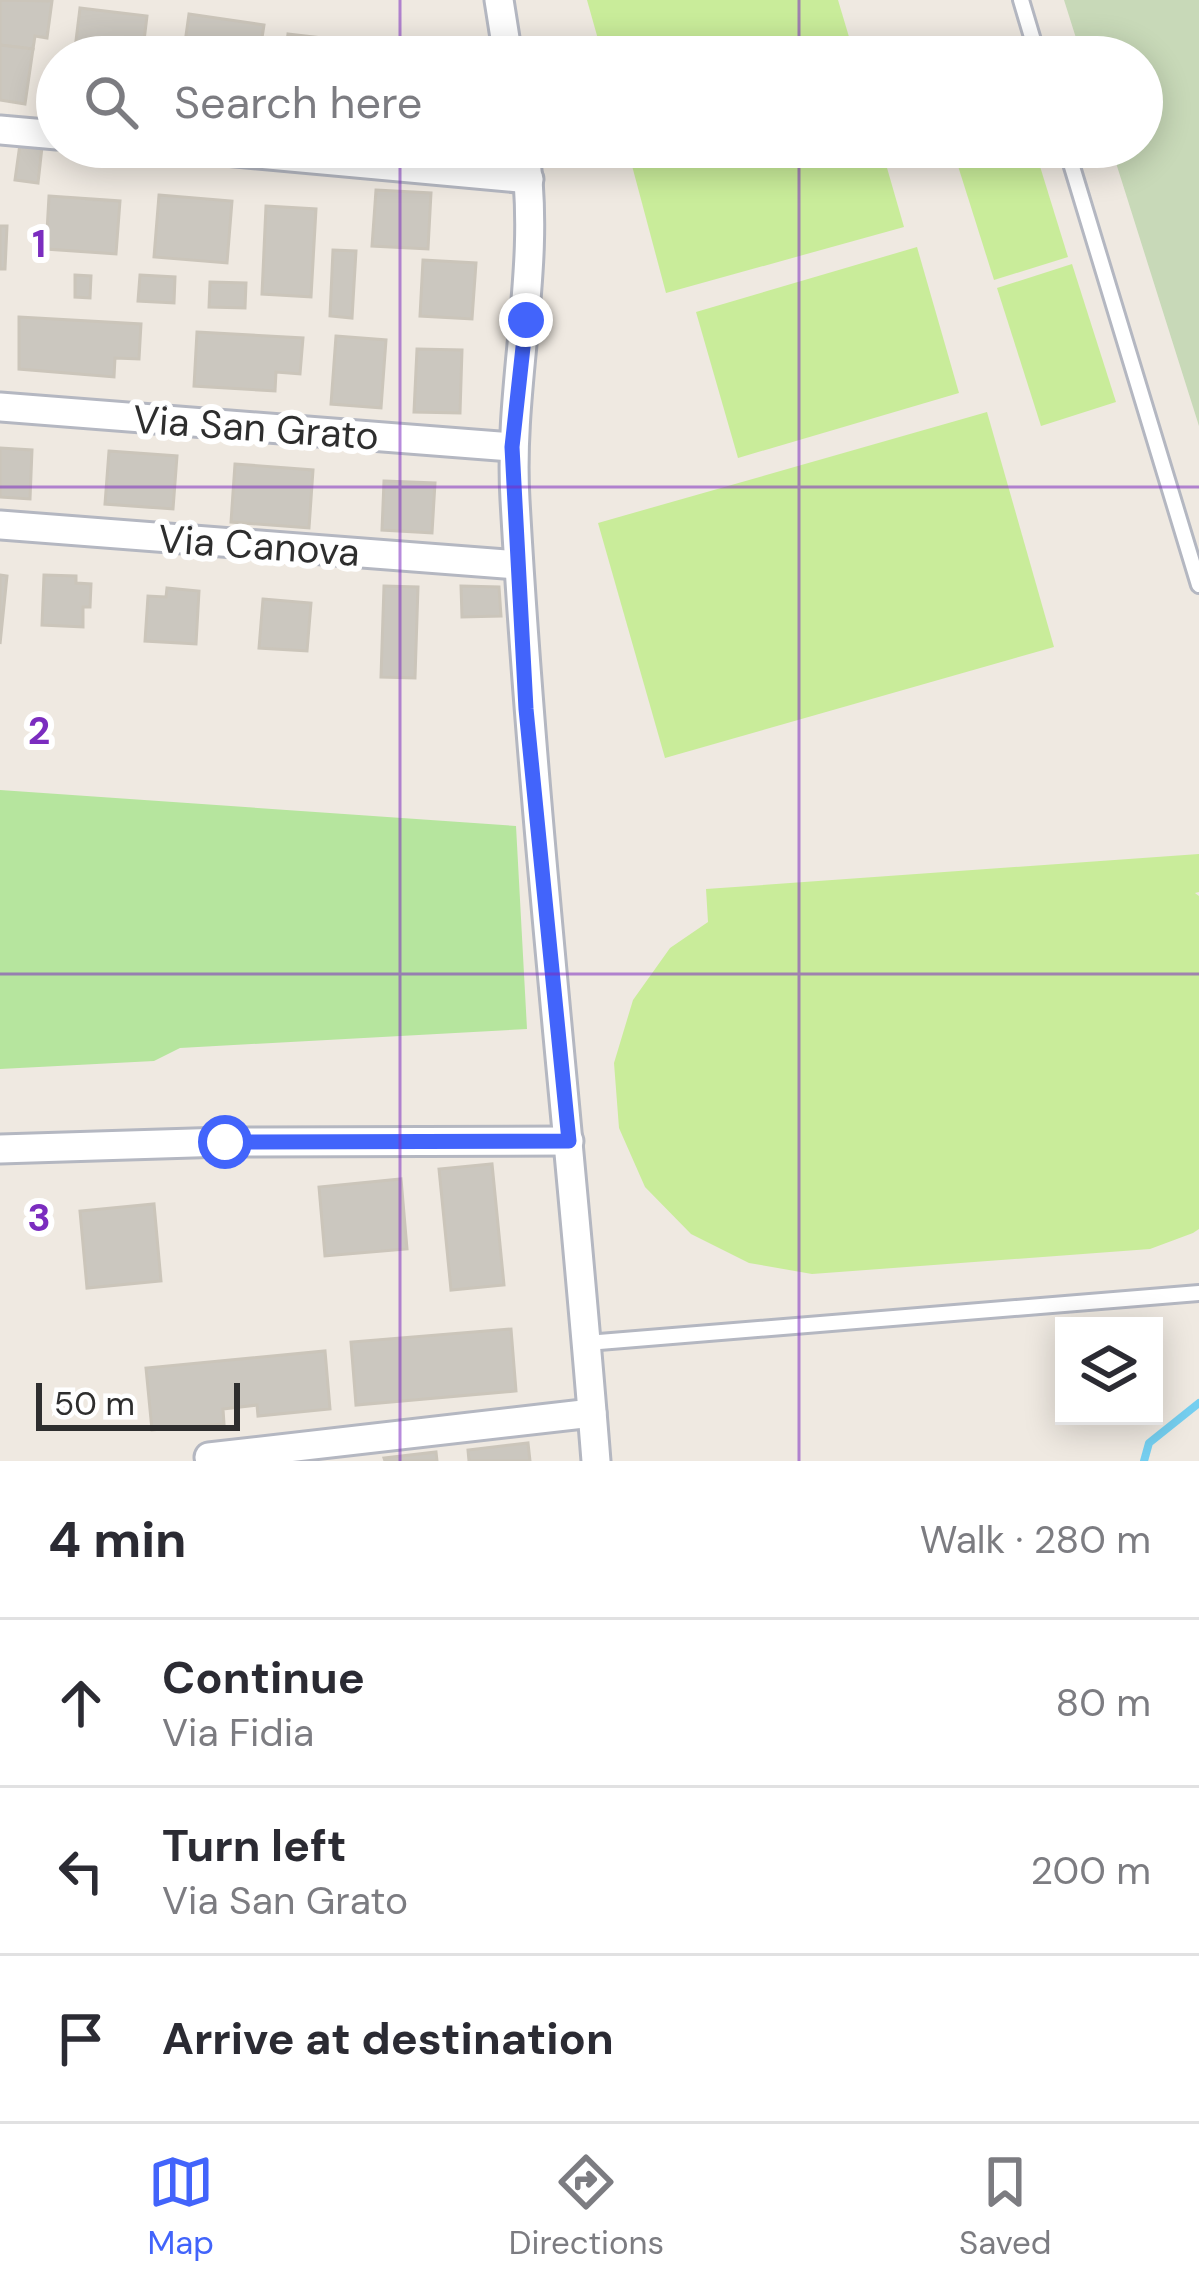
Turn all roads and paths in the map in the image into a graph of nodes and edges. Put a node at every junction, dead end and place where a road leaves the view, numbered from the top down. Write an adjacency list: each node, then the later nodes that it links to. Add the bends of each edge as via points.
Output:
1 (497, 0): 3 (street)
2 (1021, 0): 4 (lane)
3 (504, 36)
4 (1032, 36)
5 (0, 130): 6 (street)
6 (36, 133)
7 (410, 168): 10 (street)
8 (527, 168): 10 (street)
9 (1072, 168): 15 (lane)
10 (529, 179): 12 (street)
11 (0, 407): 12 (street, Via San Grato)
12 (512, 447): 14 (street)
13 (0, 525): 14 (street, Via Canova)
14 (518, 566): 16 (street)
15 (1199, 586)
16 (569, 1141): 17 (street); 19 (street)
17 (0, 1149)
18 (1199, 1293): 19 (lane)
19 (586, 1343): 20 (street)
20 (592, 1413): 21 (street); 22 (street)
21 (209, 1457)
22 (596, 1461)

